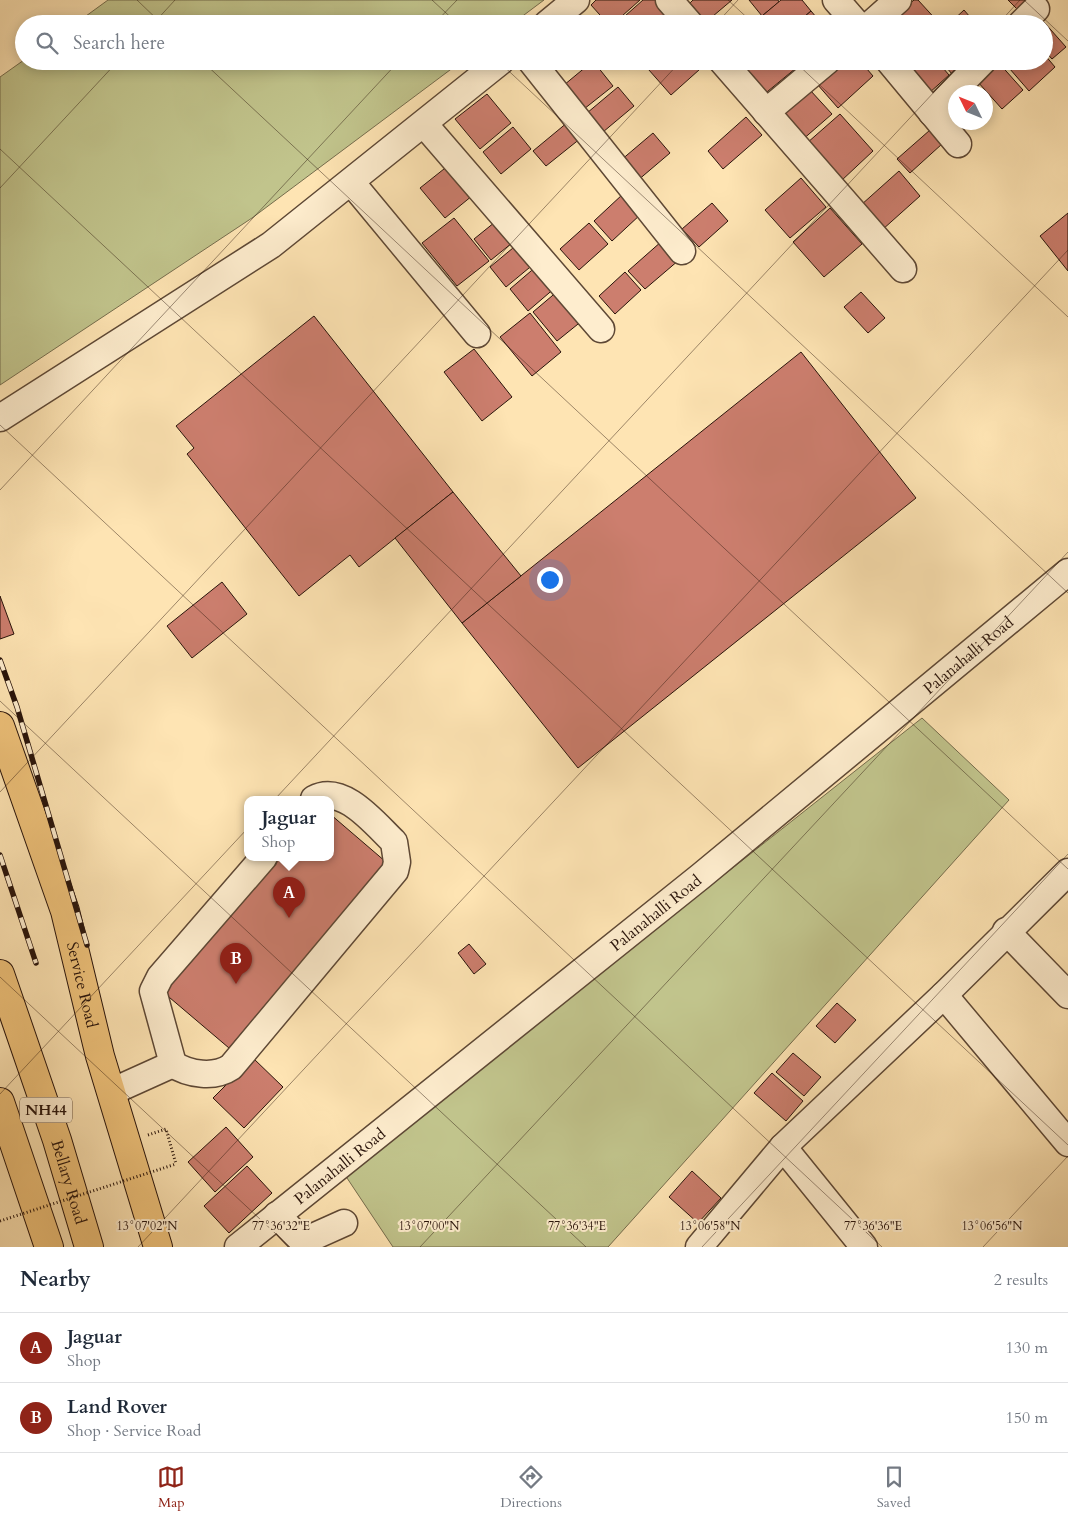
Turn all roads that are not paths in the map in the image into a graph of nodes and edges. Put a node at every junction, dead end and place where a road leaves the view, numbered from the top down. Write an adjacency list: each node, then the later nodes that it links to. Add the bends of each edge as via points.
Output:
1 (576, 0): 5 (street)
2 (669, 0): 6 (street)
3 (836, 0): 7 (street)
4 (898, 0): 8 (street)
5 (558, 15)
6 (682, 15)
7 (849, 15)
8 (881, 15)
9 (490, 70): 17 (street)
10 (538, 70): 20 (street)
11 (730, 70): 15 (street)
12 (816, 70): 15 (street)
13 (896, 70): 16 (street)
14 (975, 70): 16 (street)
15 (766, 112): 21 (street)
16 (932, 113): 18 (street)
17 (424, 124): 19 (street); 22 (street)
18 (958, 144)
19 (351, 182): 23 (street); 24 (street, via 271,245)
20 (682, 251)
21 (903, 269)
22 (601, 329)
23 (477, 334)
24 (0, 418)
25 (1068, 572): 39 (street, Palanahalli Road, via 701,876)
26 (0, 726): 35 (main road, Service Road, via 65,911)
27 (334, 796): 34 (street, via 340,797 394,842 395,871 231,1067 208,1074)
28 (261, 861): 34 (street, via 160,977 153,991)
29 (1068, 872): 30 (street)
30 (1006, 931): 32 (street); 33 (street)
31 (0, 974): 43 (main road, Bellary Road / NH44, via 57,1140)
32 (944, 995): 37 (street); 38 (street)
33 (1068, 996)
34 (173, 1064): 35 (street)
35 (111, 1092): 44 (main road, Service Road)
36 (0, 1102): 42 (main road, NH44)
37 (1068, 1143)
38 (783, 1147): 41 (street); 46 (street)
39 (277, 1216): 40 (street, via 301,1240); 45 (street, Palanahalli Road)
40 (344, 1223)
41 (709, 1243)
42 (48, 1247)
43 (89, 1247)
44 (158, 1247)
45 (238, 1247)
46 (864, 1247)

